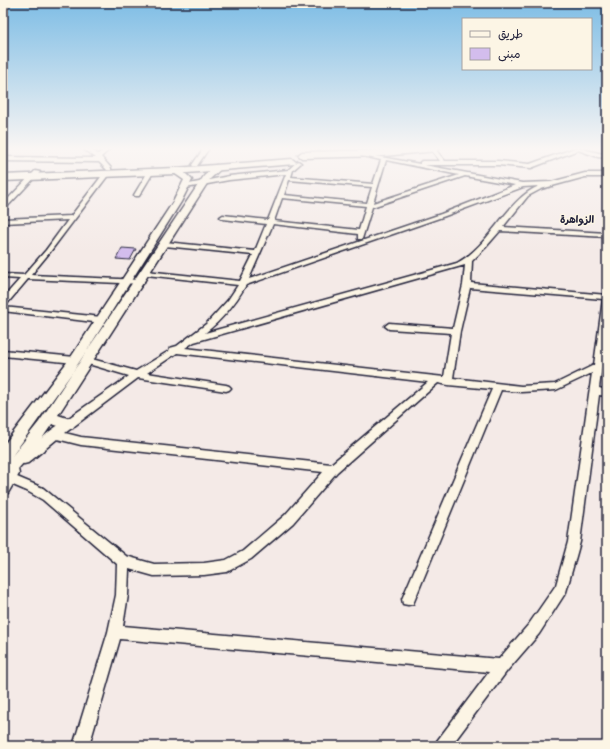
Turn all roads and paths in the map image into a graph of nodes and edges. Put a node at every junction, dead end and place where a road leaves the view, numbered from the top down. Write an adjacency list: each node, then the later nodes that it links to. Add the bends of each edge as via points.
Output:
1 (27, 183): 20 (street)
2 (99, 183): 22 (street)
3 (144, 183): 17 (street)
4 (186, 183): 15 (street)
5 (200, 183): 15 (street)
6 (204, 183): 29 (street)
7 (285, 183): 18 (street)
8 (352, 183): 16 (street)
9 (377, 183): 16 (street)
10 (441, 183): 19 (street, via 389,201)
11 (510, 183): 14 (street)
12 (555, 183): 13 (street)
13 (551, 184): 14 (street); 25 (street, via 526,195)
14 (522, 185): 28 (street, via 444,215)
15 (186, 186): 35 (street)
16 (376, 186): 19 (street)
17 (137, 196)
18 (280, 196): 19 (street); 24 (street)
19 (369, 205): 26 (street)
20 (3, 208)
21 (223, 217): 24 (street)
22 (72, 218): 23 (street); 34 (street)
23 (3, 221)
24 (270, 222): 26 (street); 30 (street)
25 (500, 229): 27 (street); 31 (street)
26 (362, 232): 28 (street)
27 (607, 235)
28 (359, 243): 37 (street)
29 (165, 244): 30 (street); 32 (street)
30 (256, 254): 37 (street)
31 (469, 260): 38 (street); 45 (street, via 450,269)
32 (146, 272): 36 (street); 37 (street)
33 (3, 276): 34 (street)
34 (28, 276): 35 (street); 40 (street)
35 (127, 281): 36 (street); 42 (street)
36 (140, 282): 49 (street)
37 (243, 283): 45 (street, via 230,303)
38 (467, 285): 39 (street); 44 (street)
39 (607, 298): 50 (street)
40 (3, 303)
41 (3, 309): 42 (street)
42 (102, 320): 48 (street)
43 (389, 326): 44 (street)
44 (456, 331): 53 (street)
45 (191, 339): 46 (street)
46 (173, 350): 51 (street); 52 (street)
47 (3, 353): 48 (street)
48 (75, 360): 58 (street)
49 (88, 361): 51 (street); 60 (street)
50 (597, 367): 55 (street, via 556,387); 56 (street)
51 (137, 375): 54 (street); 59 (street)
52 (435, 381): 53 (street); 62 (street)
53 (448, 382): 55 (street)
54 (226, 388)
55 (497, 388): 65 (street)
56 (594, 391): 57 (street); 67 (street, via 574,542 562,588 534,629)
57 (607, 393)
58 (31, 422): 60 (street); 61 (street)
59 (68, 424): 60 (street)
60 (50, 426): 62 (street, via 81,441); 63 (street)
61 (8, 445): 63 (street)
62 (333, 468): 64 (street, via 290,519 247,555 227,566 154,570)
63 (6, 475): 64 (street, via 54,500 76,522)
64 (123, 560): 66 (street, via 122,595)
65 (408, 598)
66 (115, 632): 67 (street); 68 (street)
67 (502, 666): 69 (street)
68 (81, 746)
69 (442, 746)

